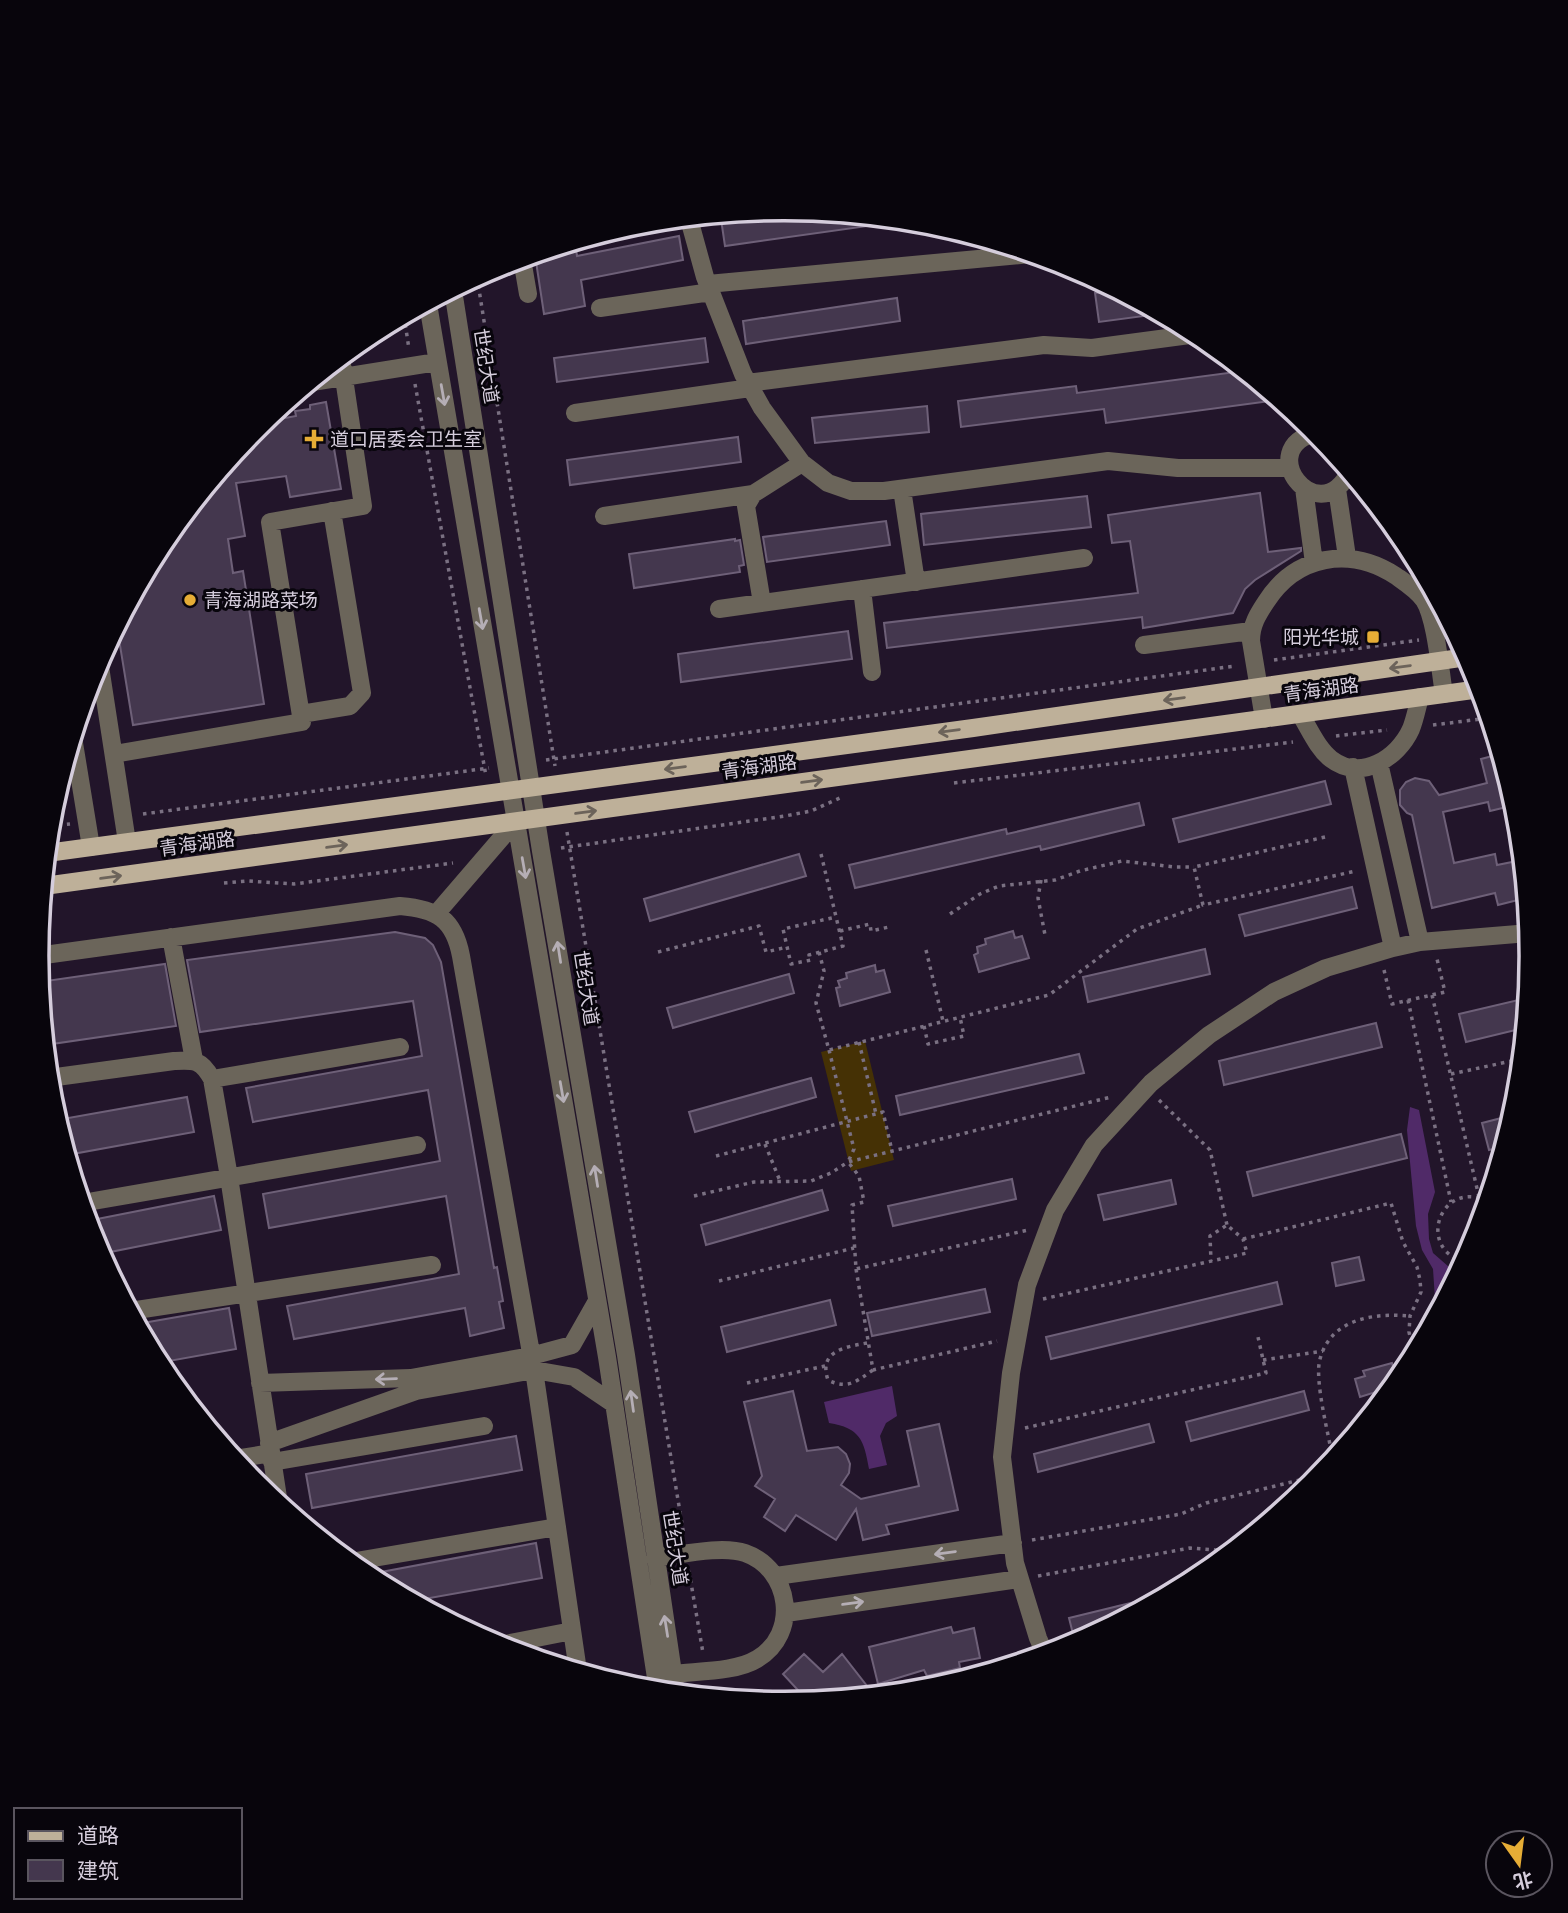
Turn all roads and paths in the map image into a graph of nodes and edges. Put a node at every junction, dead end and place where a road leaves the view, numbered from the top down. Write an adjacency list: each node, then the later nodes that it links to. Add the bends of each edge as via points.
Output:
1 (691, 228): 5 (street)
2 (1006, 257): 5 (street)
3 (524, 270): 6 (street)
4 (479, 288): 58 (path)
5 (710, 288): 8 (street); 17 (street)
6 (528, 294)
7 (455, 299): 59 (street, 世纪大道)
8 (600, 308)
9 (430, 313): 12 (street, 世纪大道)
10 (406, 327): 13 (path)
11 (1178, 336): 17 (street, via 1092,348 1044,345)
12 (437, 362): 13 (street); 61 (street, 世纪大道, one-way to 61)
13 (412, 366): 15 (street); 63 (path)
14 (343, 369): 15 (street)
15 (344, 377): 16 (street); 27 (street, via 363,506)
16 (329, 379)
17 (749, 385): 18 (street); 20 (street)
18 (575, 413)
19 (1305, 438): 21 (street, via 1293,449)
20 (802, 463): 24 (street, via 828,483 851,491); 26 (street)
21 (1290, 468): 23 (street); 24 (street, via 1178,468 1108,461)
22 (1345, 482): 25 (street)
23 (1304, 488): 25 (street, via 1318,494); 31 (street)
24 (902, 489): 32 (street)
25 (1337, 489): 29 (street)
26 (753, 494): 28 (street); 35 (street, via 746,506)
27 (332, 512): 50 (street, via 362,693 350,706); 50 (street, via 270,522)
28 (604, 516)
29 (1347, 557): 31 (street); 34 (street, via 1390,572)
30 (1084, 558): 32 (street)
31 (1314, 563): 38 (street, via 1276,586)
32 (916, 582): 33 (street)
33 (862, 589): 35 (street); 44 (street)
34 (1427, 601)
35 (762, 603): 36 (street)
36 (719, 609)
37 (1432, 609): 39 (street)
38 (1251, 631): 40 (street); 43 (street)
39 (1434, 638): 42 (street); 43 (path)
40 (1144, 645)
41 (1456, 659): 42 (main road, 青海湖路)
42 (1438, 661): 46 (main road, 青海湖路, one-way to 46); 48 (street)
43 (1254, 663): 46 (street); 58 (path)
44 (872, 672)
45 (102, 682): 56 (street)
46 (1258, 687): 52 (street); 64 (main road, 青海湖路, one-way to 64)
47 (1469, 691): 48 (main road, 青海湖路)
48 (1444, 694): 49 (main road, 青海湖路)
49 (1420, 697): 51 (main road, 青海湖路); 54 (street)
50 (301, 714): 56 (street, via 302,722)
51 (1300, 714): 52 (main road, 青海湖路); 55 (street)
52 (1264, 719): 70 (main road, 青海湖路, one-way to 52)
53 (1480, 719): 54 (path)
54 (1412, 727): 55 (path); 60 (street, via 1387,760)
55 (1315, 739): 62 (street, via 1331,759); 65 (path)
56 (114, 754): 71 (street)
57 (77, 756): 73 (street)
58 (554, 759): 59 (path); 64 (path)
59 (528, 763): 66 (street, 世纪大道)
60 (1379, 763): 62 (street); 98 (street)
61 (507, 766): 63 (path); 67 (street, 世纪大道)
62 (1353, 767): 85 (street)
63 (484, 769): 68 (path); 71 (path)
64 (558, 783): 66 (main road, 青海湖路)
65 (941, 785)
66 (532, 787): 67 (main road, 青海湖路); 72 (street, 世纪大道)
67 (511, 789): 68 (main road, 青海湖路); 74 (street, 世纪大道)
68 (488, 792): 77 (main road, 青海湖路)
69 (844, 797): 79 (path, via 785,816)
70 (564, 815): 72 (main road, 青海湖路); 79 (path)
71 (123, 816): 77 (street)
72 (537, 819): 74 (main road, 青海湖路); 81 (street, 世纪大道)
73 (87, 821): 75 (path); 78 (street)
74 (516, 821): 83 (street); 88 (main road, 青海湖路, one-way to 74); 142 (street, 世纪大道, one-way to 142)
75 (61, 825)
76 (1325, 837): 84 (path)
77 (127, 842): 78 (main road, 青海湖路)
78 (91, 846): 80 (main road, 青海湖路)
79 (569, 847): 81 (path); 168 (path)
80 (57, 851)
81 (541, 851): 169 (street, 世纪大道, one-way to 81, via 626,1355)
82 (821, 854): 92 (path)
83 (484, 859): 87 (path, via 295,884); 90 (street)
84 (1194, 867): 86 (path, via 1122,861); 89 (path)
85 (1375, 867): 89 (path); 101 (street)
86 (1041, 880): 91 (path, via 999,886); 96 (path, via 1038,898)
87 (220, 884)
88 (53, 885)
89 (1203, 905): 107 (path, via 1137,929 1049,995)
90 (436, 914): 97 (street, via 400,906); 152 (street, via 447,920 457,937)
91 (950, 914)
92 (835, 917): 94 (path); 99 (path, via 783,929)
93 (889, 927): 94 (path, via 871,931 870,924)
94 (840, 931): 103 (path, via 844,946)
95 (1518, 934): 98 (street)
96 (1045, 935)
97 (171, 937): 104 (street); 113 (street)
98 (1426, 941): 101 (street); 105 (path, via 1445,992)
99 (787, 947): 102 (path, via 766,952 759,926); 103 (path, via 791,964 811,960 810,955)
100 (926, 950): 108 (path)
101 (1387, 950): 106 (path, via 1392,1003); 118 (street, via 1326,968 1274,992 1209,1035)
102 (658, 952)
103 (820, 952): 112 (path, via 824,971 816,1003)
104 (49, 954)
105 (1432, 995): 106 (path); 115 (path)
106 (1408, 1000): 131 (path)
107 (960, 1017): 108 (path); 109 (path, via 964,1035 928,1044)
108 (943, 1021): 109 (path)
109 (924, 1026): 110 (path)
110 (859, 1042): 112 (path); 119 (path)
111 (400, 1047): 117 (street)
112 (829, 1050): 120 (path)
113 (194, 1060): 116 (street); 117 (street)
114 (1511, 1061): 115 (path)
115 (1451, 1074): 129 (path)
116 (59, 1076)
117 (212, 1079): 126 (street)
118 (1146, 1088): 123 (path); 132 (path, via 1210,1150); 133 (street, via 1094,1145)
119 (876, 1114): 120 (path); 123 (path, via 883,1112)
120 (847, 1122): 121 (path); 125 (path, via 853,1149)
121 (765, 1144): 124 (path); 127 (path)
122 (417, 1145): 126 (street)
123 (892, 1151): 125 (path)
124 (716, 1156)
125 (848, 1161): 127 (path, via 811,1181); 135 (path, via 859,1176 864,1202 852,1205)
126 (229, 1177): 130 (street); 141 (street)
127 (780, 1181): 128 (path)
128 (694, 1196)
129 (1479, 1197): 131 (path)
130 (91, 1201)
131 (1451, 1202): 136 (path, via 1438,1220 1437,1232)
132 (1227, 1225): 134 (path); 137 (path, via 1210,1236)
133 (1049, 1226): 139 (path); 143 (street)
134 (1243, 1239): 137 (path, via 1247,1253); 145 (path, via 1391,1203 1420,1280 1421,1292)
135 (854, 1248): 139 (path); 140 (path)
136 (1454, 1258)
137 (1211, 1261): 143 (path)
138 (432, 1265): 141 (street)
139 (856, 1269): 149 (path)
140 (719, 1281)
141 (247, 1293): 144 (street); 155 (street)
142 (597, 1301): 152 (street, via 572,1345); 157 (street, 世纪大道)
143 (1023, 1303): 146 (street)
144 (139, 1310)
145 (1410, 1316): 148 (path); 150 (path, via 1385,1314 1353,1321 1327,1342)
146 (1017, 1337): 154 (path); 159 (street)
147 (1258, 1337): 151 (path)
148 (1411, 1340)
149 (867, 1343): 153 (path, via 838,1350); 154 (path)
150 (1324, 1351): 151 (path); 160 (path, via 1319,1360 1320,1384)
151 (1263, 1360): 159 (path, via 1266,1373)
152 (533, 1363): 155 (street, one-way to 155, via 411,1378); 157 (street, via 574,1377); 161 (street, via 416,1391); 165 (street)
153 (825, 1366): 154 (path, via 828,1380 839,1385 854,1383); 156 (path)
154 (873, 1370)
155 (260, 1383): 161 (street)
156 (747, 1383)
157 (614, 1404): 180 (street, 世纪大道)
158 (484, 1426): 161 (street)
159 (1005, 1433): 166 (street, via 1002,1457)
160 (1330, 1448)
161 (271, 1452): 162 (street); 164 (street)
162 (246, 1457)
163 (1300, 1480): 166 (path, via 1206,1503 1181,1514)
164 (277, 1488)
165 (557, 1527): 170 (street); 174 (street)
166 (1013, 1543): 171 (street, one-way to 171); 172 (street)
167 (1218, 1550): 172 (path, via 1190,1548)
168 (687, 1554): 169 (street); 171 (street, via 744,1552 762,1561); 178 (path)
169 (655, 1558): 179 (street, 世纪大道, one-way to 169)
170 (364, 1560)
171 (776, 1576): 173 (street)
172 (1019, 1579): 173 (street, one-way to 172); 176 (street)
173 (786, 1613): 178 (street, via 772,1647 757,1659)
174 (572, 1631): 175 (street); 177 (street)
175 (518, 1641)
176 (1041, 1645)
177 (576, 1661)
178 (706, 1670): 179 (street)
179 (673, 1674): 181 (street, 世纪大道)
180 (655, 1679)
181 (675, 1683)

